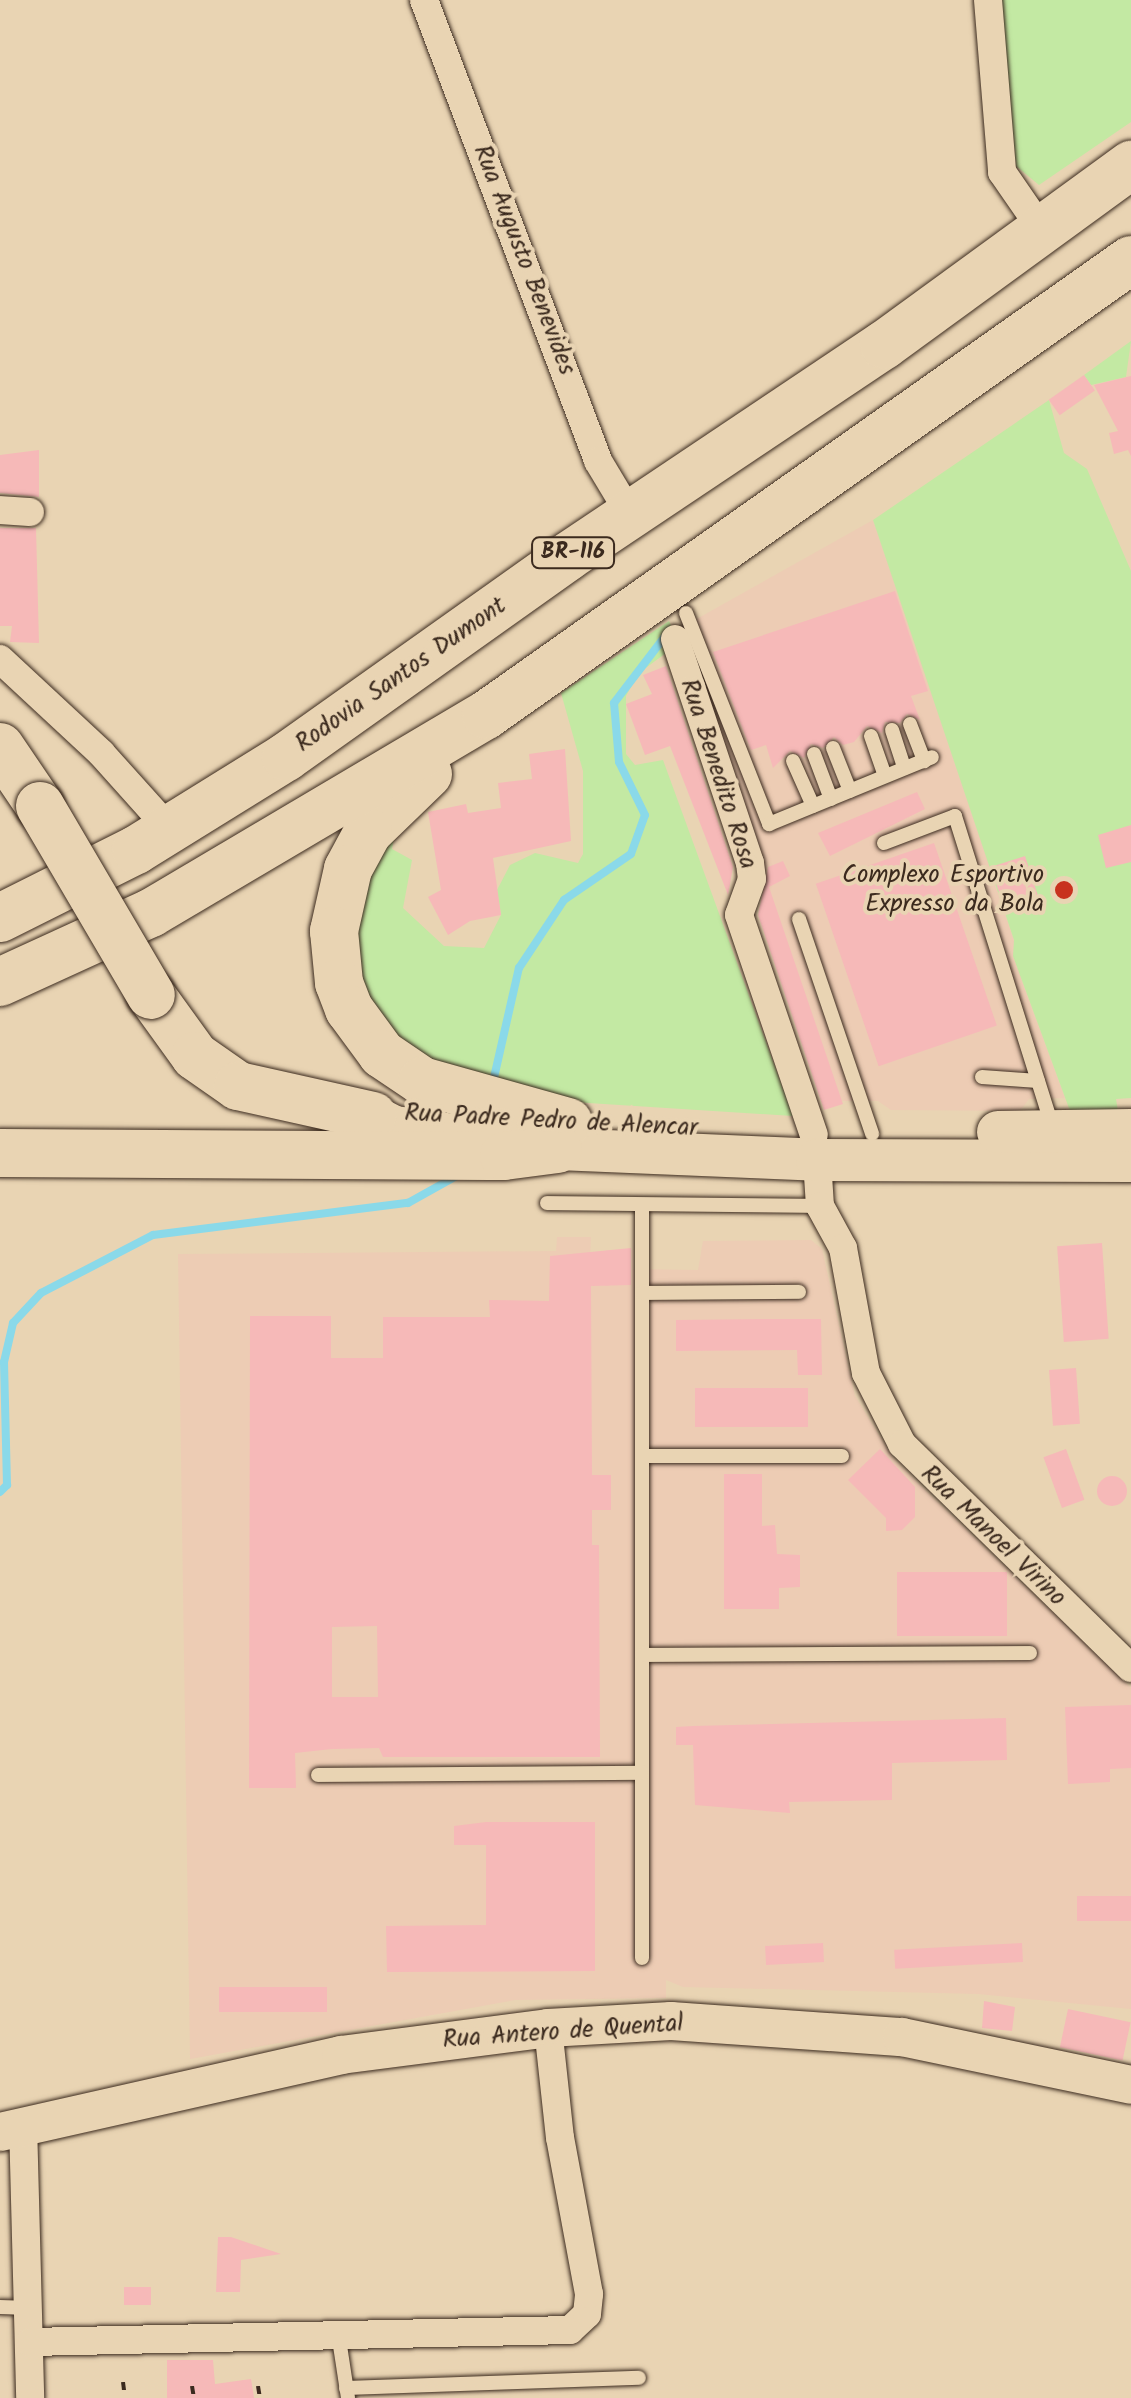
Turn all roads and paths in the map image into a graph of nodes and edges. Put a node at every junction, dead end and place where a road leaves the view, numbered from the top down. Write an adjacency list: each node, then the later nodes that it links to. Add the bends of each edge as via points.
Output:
1 (424, 0): 8 (street, Rua Augusto Benevides, via 598,461)
2 (988, 0): 4 (street, via 1002,172)
3 (1131, 165): 4 (highway, Rodovia Santos Dumont / BR-116)
4 (1040, 227): 8 (highway, Rodovia Santos Dumont / BR-116, via 884,344)
5 (1131, 260): 11 (highway)
6 (0, 510): 7 (street)
7 (30, 512)
8 (632, 516): 24 (highway, Rodovia Santos Dumont / BR-116)
9 (680, 626): 23 (lane, via 768,824); 36 (street, Rua Benedito Rosa, via 750,864 752,879 739,915)
10 (0, 659): 24 (street, via 101,753)
11 (486, 715): 28 (highway, via 151,913); 35 (highway, via 356,851 336,908 339,983 361,1030 405,1071)
12 (910, 724): 19 (lane, via 928,759)
13 (892, 730): 19 (lane)
14 (871, 736): 20 (lane)
15 (0, 747): 31 (highway, bridge, via 195,1056 238,1086)
16 (833, 748): 21 (lane)
17 (814, 754): 22 (lane)
18 (793, 761): 23 (lane)
19 (904, 768): 20 (lane)
20 (885, 776): 21 (lane)
21 (850, 790): 22 (lane)
22 (831, 799): 23 (lane)
23 (813, 806)
24 (170, 830): 26 (highway, Rodovia Santos Dumont / BR-116)
25 (884, 842): 30 (lane, via 955,816)
26 (0, 918)
27 (799, 919): 34 (lane)
28 (0, 982)
29 (982, 1076): 30 (lane)
30 (1038, 1081): 33 (lane)
31 (374, 1116): 35 (main road, Rua Padre Pedro de Alencar, via 395,1128)
32 (1131, 1130): 33 (main road, Rua Padre Pedro de Alencar)
33 (1054, 1131): 34 (main road, Rua Padre Pedro de Alencar)
34 (872, 1134): 36 (main road, Rua Padre Pedro de Alencar)
35 (563, 1136): 36 (main road, Rua Padre Pedro de Alencar); 37 (highway, via 504,1156)
36 (816, 1148): 38 (main road, Rua Padre Pedro de Alencar); 41 (street, Rua Manoel Virino)
37 (0, 1153)
38 (1131, 1161)
39 (547, 1203): 40 (lane)
40 (642, 1205): 41 (lane); 43 (lane)
41 (820, 1206): 48 (street, Rua Manoel Virino, via 843,1248 866,1373 902,1444)
42 (800, 1292): 43 (lane)
43 (642, 1293): 44 (lane)
44 (642, 1456): 45 (lane); 47 (lane)
45 (842, 1456)
46 (1030, 1652): 47 (lane)
47 (642, 1654): 49 (lane)
48 (1131, 1668)
49 (642, 1772): 50 (lane); 51 (lane)
50 (318, 1775)
51 (642, 1958)
52 (548, 2028): 53 (street, Rua Antero de Quental, via 671,2022 868,2033); 54 (street, Rua Antero de Quental, via 340,2055); 57 (street, via 587,2314 570,2330 548,2334)
53 (1131, 2085)
54 (11, 2127): 56 (street)
55 (0, 2307): 56 (lane)
56 (30, 2308): 58 (street)
57 (339, 2339): 58 (street); 63 (lane)
58 (30, 2342): 64 (street)
59 (640, 2378): 63 (lane)
60 (123, 2382): 65 (path)
61 (192, 2386): 66 (path)
62 (258, 2386): 67 (path)
63 (347, 2393)
64 (30, 2398)
65 (125, 2398)
66 (194, 2398)
67 (260, 2398)

